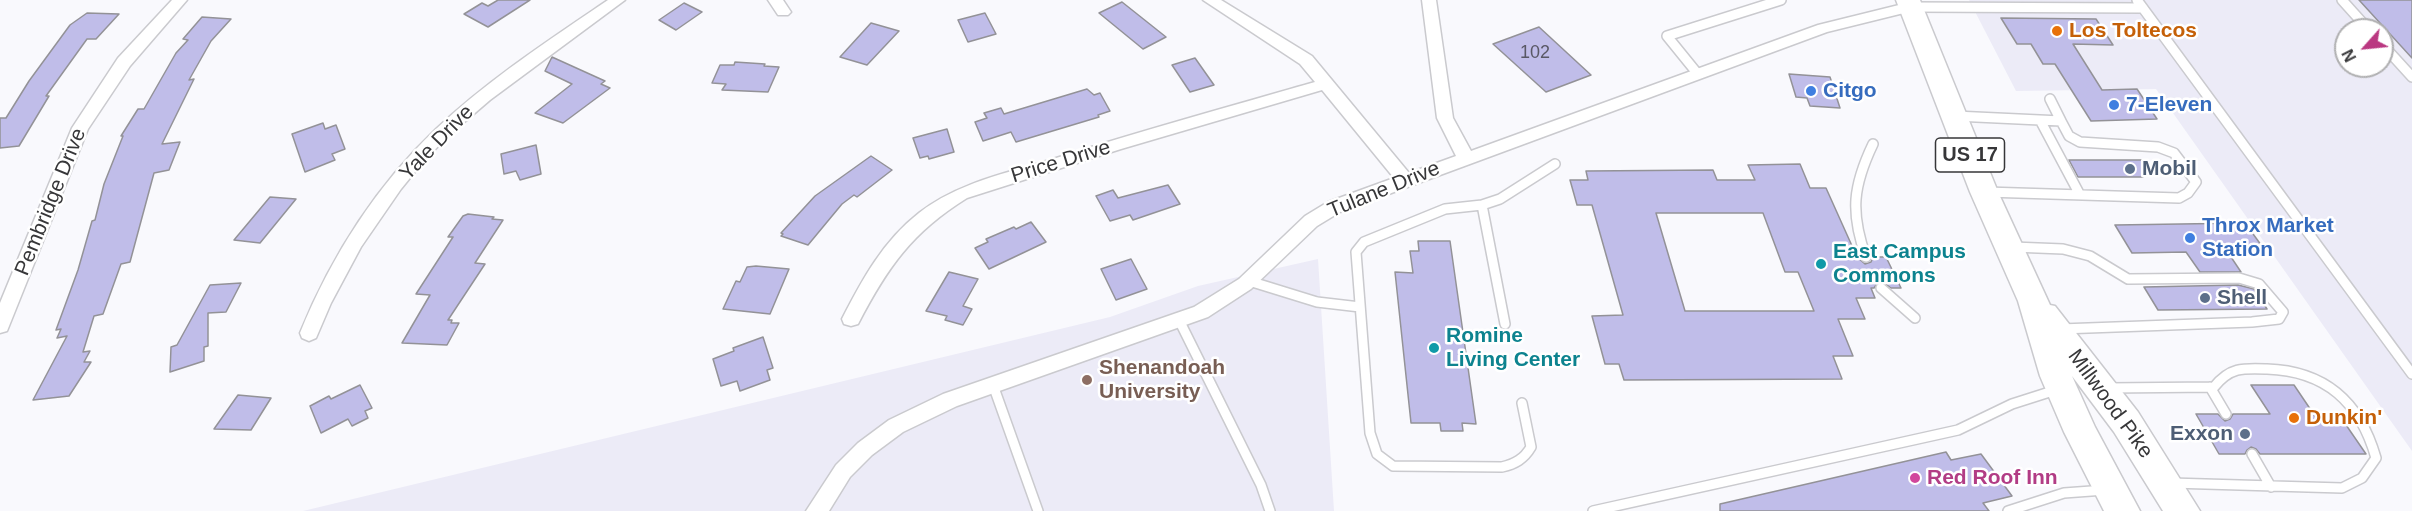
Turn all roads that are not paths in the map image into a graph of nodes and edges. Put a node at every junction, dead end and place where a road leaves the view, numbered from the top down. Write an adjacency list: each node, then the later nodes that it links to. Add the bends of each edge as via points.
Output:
1 (180, 0): 35 (street, Pembridge Drive, via 124,62 80,128)
2 (618, 0): 37 (street, Yale Drive, via 500,84 431,144 346,253)
3 (1210, 0): 13 (street, via 1306,60)
4 (1429, 0): 19 (street, via 1445,118)
5 (1781, 0): 11 (lane, via 1667,36)
6 (2342, 0): 9 (lane)
7 (1910, 4): 8 (lane); 11 (street, Tulane Drive, via 1823,28); 15 (highway, Millwood Pike / US 17)
8 (2140, 4): 38 (lane)
9 (2358, 18)
10 (2394, 57): 12 (lane)
11 (1697, 73): 19 (street, Tulane Drive)
12 (2412, 77)
13 (1326, 84): 21 (street); 31 (street, Price Drive, via 961,194 917,222 867,284)
14 (2050, 99): 17 (lane)
15 (1955, 116): 16 (lane); 22 (highway, Millwood Pike / US 17)
16 (2040, 120): 17 (lane); 23 (lane)
17 (2061, 121): 23 (lane, via 2069,136 2080,142 2158,147 2174,153 2196,182 2179,198)
18 (1873, 144): 26 (lane, via 1858,178 1856,208 1858,235)
19 (1466, 158): 21 (street, Tulane Drive)
20 (1555, 164): 24 (lane, via 1500,199)
21 (1404, 179): 27 (street, Tulane Drive, via 1311,220)
22 (1984, 192): 23 (lane); 25 (highway, Millwood Pike / US 17)
23 (2080, 195)
24 (1482, 205): 30 (lane, via 1445,209 1364,242 1356,252); 34 (lane)
25 (2009, 246): 29 (highway, Millwood Pike / US 17); 36 (lane, via 2063,249 2090,256 2128,279 2239,278 2259,284 2283,312 2279,319 2252,322)
26 (1866, 257)
27 (1249, 281): 30 (lane, via 1301,301); 33 (street, Tulane Drive, via 1202,312)
28 (1881, 288): 32 (lane)
29 (2033, 301): 36 (highway, Millwood Pike / US 17); 42 (highway, Millwood Pike / US 17)
30 (1360, 307): 43 (lane, via 1370,433 1377,454 1393,466 1515,464 1525,458 1531,447)
31 (851, 318)
32 (1915, 318)
33 (1179, 320): 39 (street, Tulane Drive); 51 (lane, via 1261,485)
34 (1505, 324)
35 (0, 326)
36 (2055, 329): 41 (highway, Millwood Pike / US 17)
37 (309, 333)
38 (2412, 374)
39 (993, 385): 49 (street, Tulane Drive, via 896,426 843,471); 50 (lane)
40 (2210, 387): 41 (lane); 44 (lane); 47 (lane, via 2224,372 2242,367 2294,371 2323,382 2355,410 2372,439 2376,458 2362,478 2342,488)
41 (2101, 388): 46 (highway, Millwood Pike / US 17)
42 (2062, 389): 48 (highway, Millwood Pike / US 17); 52 (lane, via 2012,404 1958,430)
43 (1522, 403)
44 (2226, 414)
45 (2252, 454): 47 (lane)
46 (2166, 483): 47 (lane); 54 (highway, Millwood Pike / US 17)
47 (2271, 487)
48 (2117, 501): 53 (lane, via 2064,493)
49 (817, 511)
50 (1038, 511)
51 (1270, 511)
52 (1593, 511)
53 (2008, 511)
54 (2182, 511)

